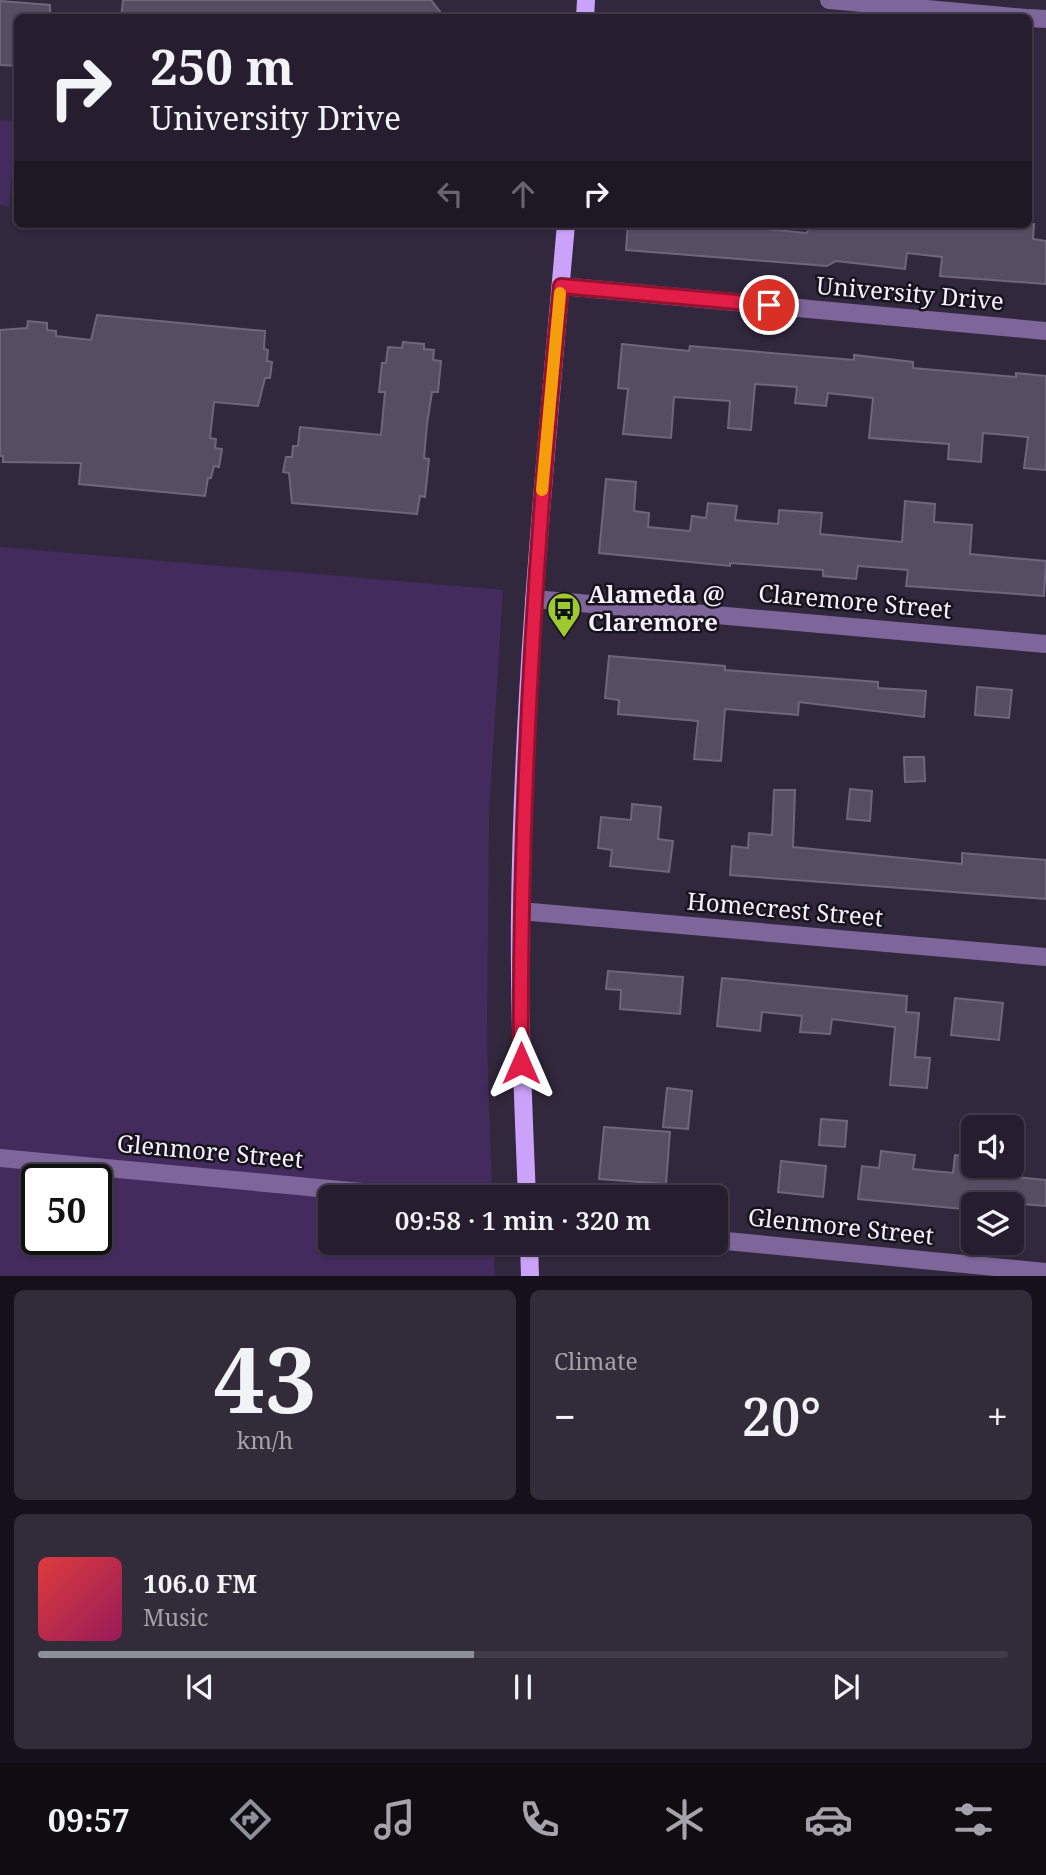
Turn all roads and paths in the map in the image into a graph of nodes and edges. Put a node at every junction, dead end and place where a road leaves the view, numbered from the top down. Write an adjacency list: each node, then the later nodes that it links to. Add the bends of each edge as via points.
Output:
1 (830, 0): 2 (street)
2 (983, 14)
3 (566, 228): 4 (main road)
4 (561, 286): 5 (street, University Drive); 6 (main road)
5 (1046, 331)
6 (534, 599): 7 (street, Claremore Street); 8 (main road)
7 (1046, 644)
8 (520, 911): 9 (street, Homecrest Street); 11 (main road)
9 (1046, 957)
10 (0, 1158): 12 (street, Glenmore Street)
11 (526, 1185)
12 (318, 1188)
13 (728, 1241): 15 (street, Glenmore Street)
14 (529, 1255): 16 (main road)
15 (1046, 1272)
16 (530, 1276)

